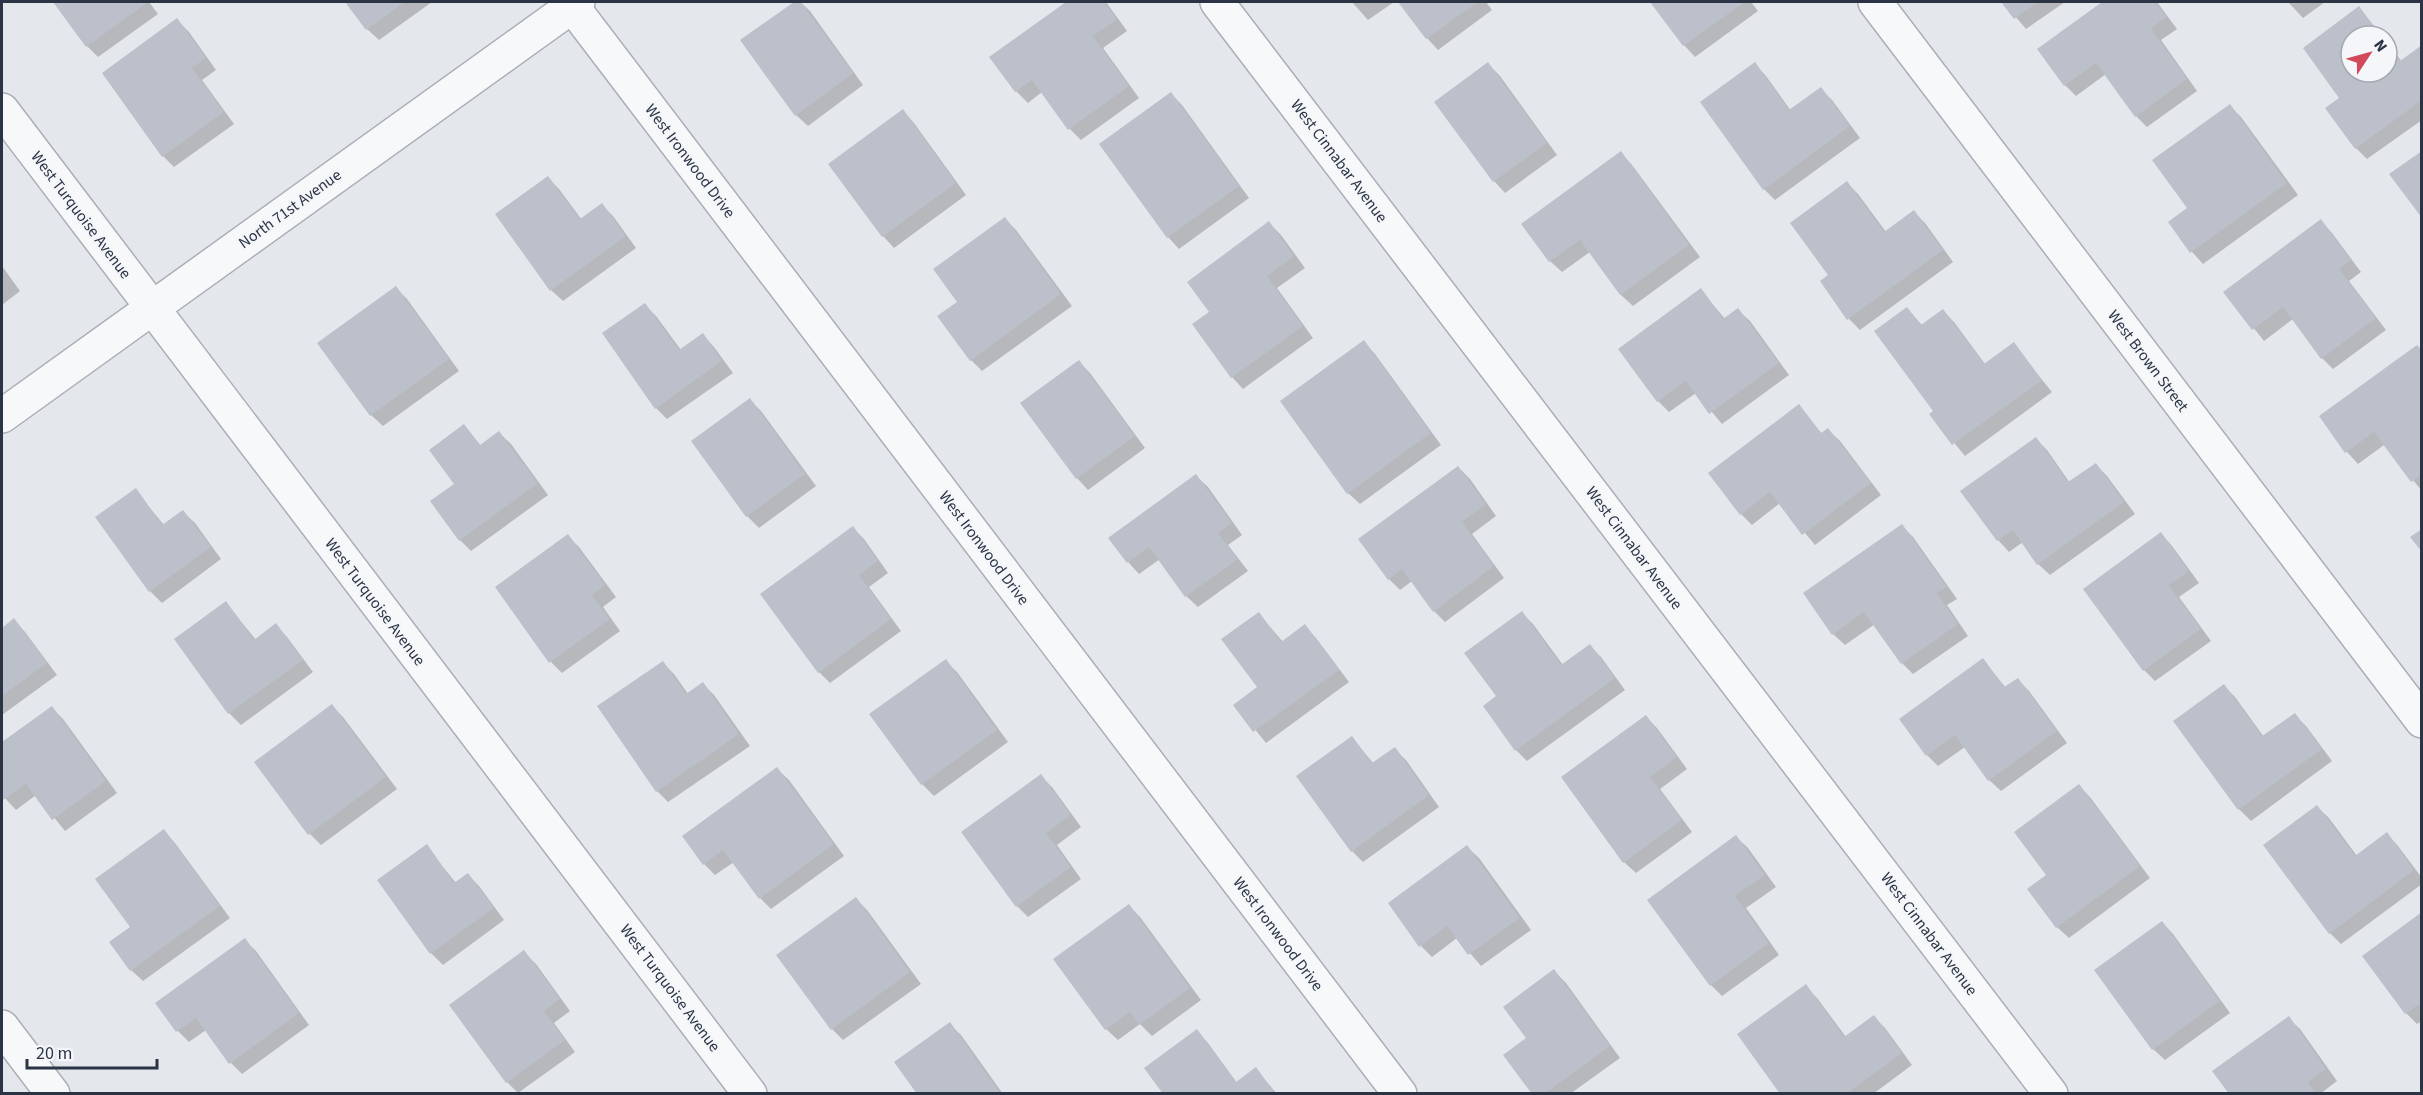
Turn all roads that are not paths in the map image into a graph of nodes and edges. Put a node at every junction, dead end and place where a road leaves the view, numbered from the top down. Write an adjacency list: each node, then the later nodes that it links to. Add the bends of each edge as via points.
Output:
1 (1217, 2): 12 (street, West Cinnabar Avenue)
2 (1875, 2): 7 (street, West Brown Street)
3 (573, 3): 5 (street, North 71st Avenue); 11 (street, West Ironwood Drive)
4 (2, 110): 5 (street, West Turquoise Avenue)
5 (152, 309): 6 (street, North 71st Avenue); 10 (street, West Turquoise Avenue)
6 (2, 416)
7 (2421, 721)
8 (2, 1027): 9 (street)
9 (53, 1094)
10 (750, 1094)
11 (1400, 1094)
12 (2051, 1094)

